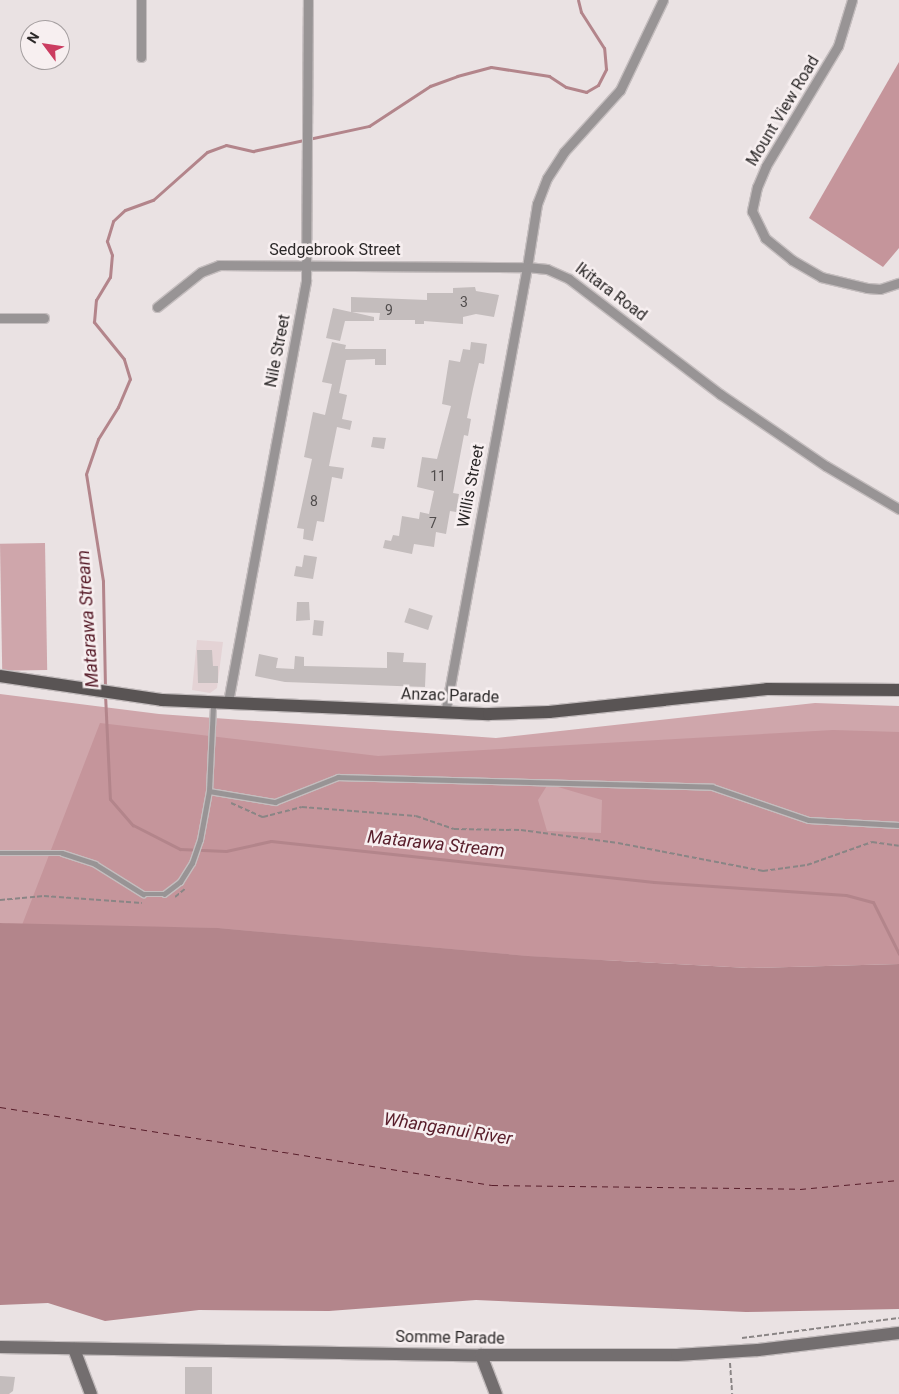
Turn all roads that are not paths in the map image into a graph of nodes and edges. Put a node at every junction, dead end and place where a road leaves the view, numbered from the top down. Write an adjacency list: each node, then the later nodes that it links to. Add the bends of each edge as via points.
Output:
1 (141, 0): 5 (street)
2 (308, 0): 6 (street, Nile Street)
3 (663, 0): 7 (street, via 620,90 564,152 547,178 537,204)
4 (852, 0): 8 (street, Mount View Road, via 838,46 766,166 756,187 752,211 765,238 792,260 821,277 880,289)
5 (141, 57)
6 (306, 265): 7 (street, Sedgebrook Street); 9 (street, Sedgebrook Street, via 214,266 201,272); 16 (street, Nile Street, via 303,300)
7 (527, 267): 12 (street, Ikitara Road, via 547,269 569,279 720,394 826,466); 17 (street, Willis Street)
8 (899, 283)
9 (157, 307)
10 (0, 318): 11 (street)
11 (44, 318)
12 (899, 509)
13 (0, 676): 15 (main road, Anzac Parade, via 162,700)
14 (899, 690): 17 (main road, Anzac Parade, via 767,689 549,712)
15 (213, 702): 16 (main road, Anzac Parade); 18 (lane)
16 (228, 702): 17 (main road, Anzac Parade)
17 (445, 712)
18 (210, 791): 19 (lane, via 275,802 338,778 712,787 809,820); 20 (lane, via 192,863 180,882 164,894 143,894 95,864 71,855 37,851)
19 (899, 825)
20 (0, 852)
21 (899, 1333): 24 (main road, Somme Parade, via 730,1353)
22 (0, 1347): 23 (main road, Somme Parade)
23 (74, 1349): 24 (main road, Somme Parade); 25 (main road)
24 (481, 1355): 26 (main road)
25 (91, 1394)
26 (496, 1394)

